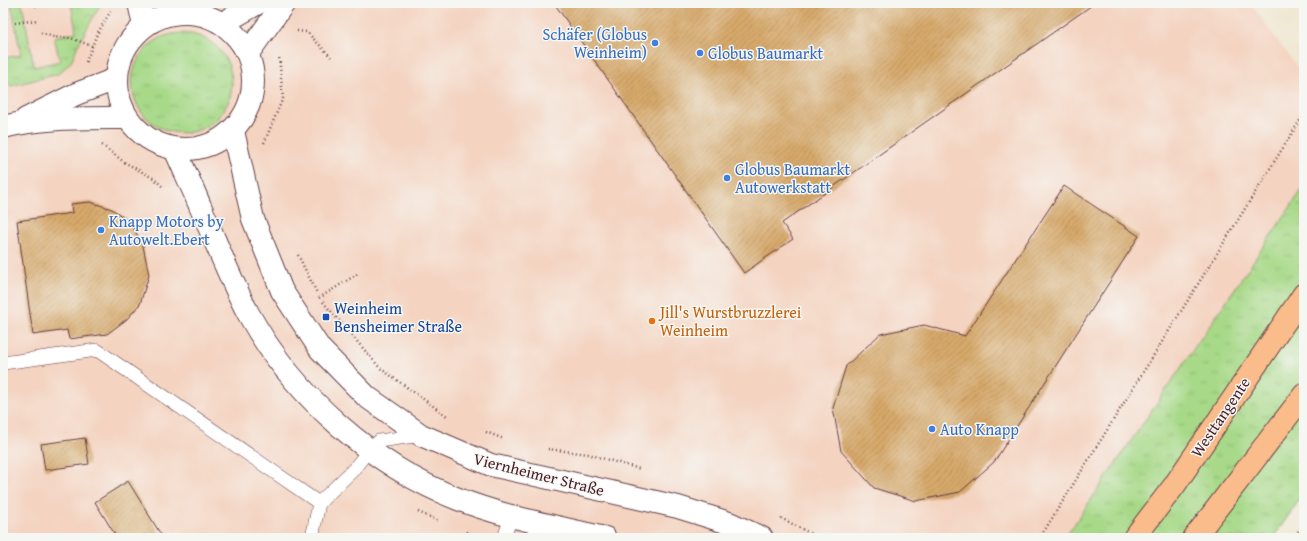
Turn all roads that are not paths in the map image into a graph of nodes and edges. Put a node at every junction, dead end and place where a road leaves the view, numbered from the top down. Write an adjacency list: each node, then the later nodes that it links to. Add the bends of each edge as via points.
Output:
1 (139, 3): 6 (street)
2 (258, 3): 5 (street)
3 (180, 8): 5 (street); 6 (street)
4 (279, 10): 7 (street)
5 (223, 23): 7 (street, via 238,37)
6 (144, 26): 8 (street, via 129,40 120,58)
7 (248, 53): 11 (street, via 254,73 253,94 246,114)
8 (116, 79): 9 (street, via 119,99); 10 (street, via 76,94)
9 (128, 118): 10 (street, via 82,118); 12 (street, via 140,133 157,143)
10 (9, 125)
11 (233, 131): 12 (street, via 216,142 196,149); 16 (street, Viernheimer Straße, via 253,219 282,291 320,349 367,397)
12 (175, 149): 17 (street, via 249,315 277,358 317,406)
13 (1304, 294): 24 (main road, Westtangente, via 1174,486)
14 (3, 363): 18 (lane, via 97,350)
15 (1304, 395): 25 (main road)
16 (421, 435): 17 (lane, via 379,441); 23 (street, Viernheimer Straße, via 491,465 678,507 729,523)
17 (369, 450): 18 (lane, via 353,470); 19 (street, via 420,482 458,499)
18 (319, 503): 20 (lane)
19 (511, 517): 21 (lane); 22 (street)
20 (312, 538)
21 (504, 538)
22 (605, 538)
23 (762, 538)
24 (1134, 538)
25 (1194, 538)

